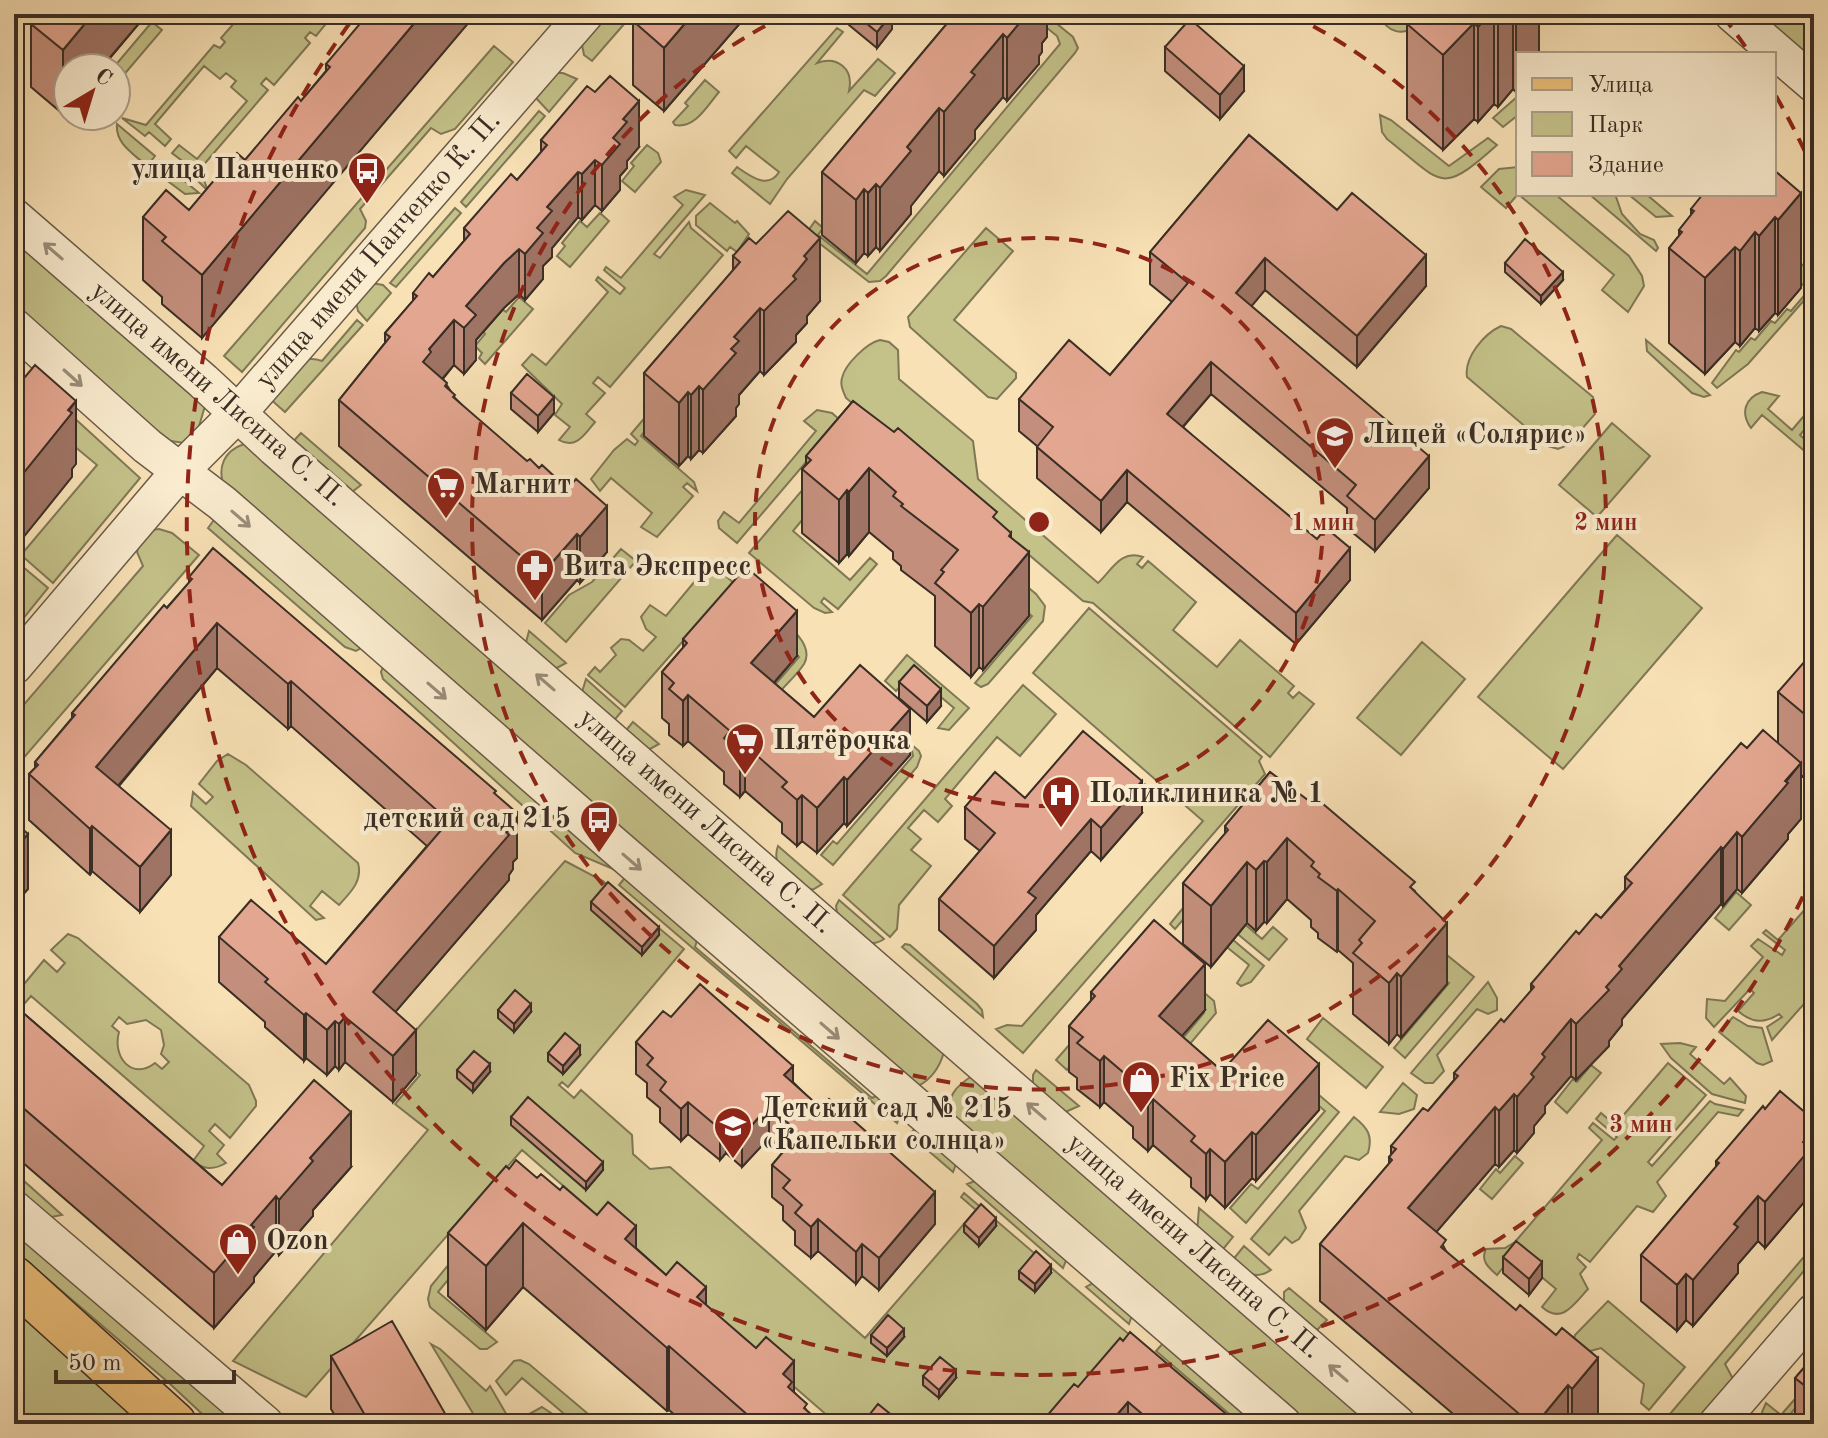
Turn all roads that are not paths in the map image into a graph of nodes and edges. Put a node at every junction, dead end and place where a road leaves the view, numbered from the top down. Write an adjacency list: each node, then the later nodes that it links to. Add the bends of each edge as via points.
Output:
1 (585, 14): 6 (street, улица имени Панченко К. П.)
2 (1733, 14): 3 (street)
3 (1814, 84)
4 (14, 217): 6 (street, улица имени Лисина С. П., one-way to 4)
5 (14, 327): 7 (street, one-way to 7)
6 (238, 413): 7 (street, улица имени Панченко К. П.); 15 (street, улица имени Лисина С. П., one-way to 6)
7 (179, 472): 8 (street, улица имени Панченко К. П.); 14 (street, one-way to 14, via 222,503)
8 (14, 666)
9 (14, 1209): 13 (street)
10 (14, 1279): 12 (main road)
11 (1814, 1312): 16 (street)
12 (174, 1424)
13 (265, 1424)
14 (1283, 1424)
15 (1397, 1424)
16 (1717, 1424)

